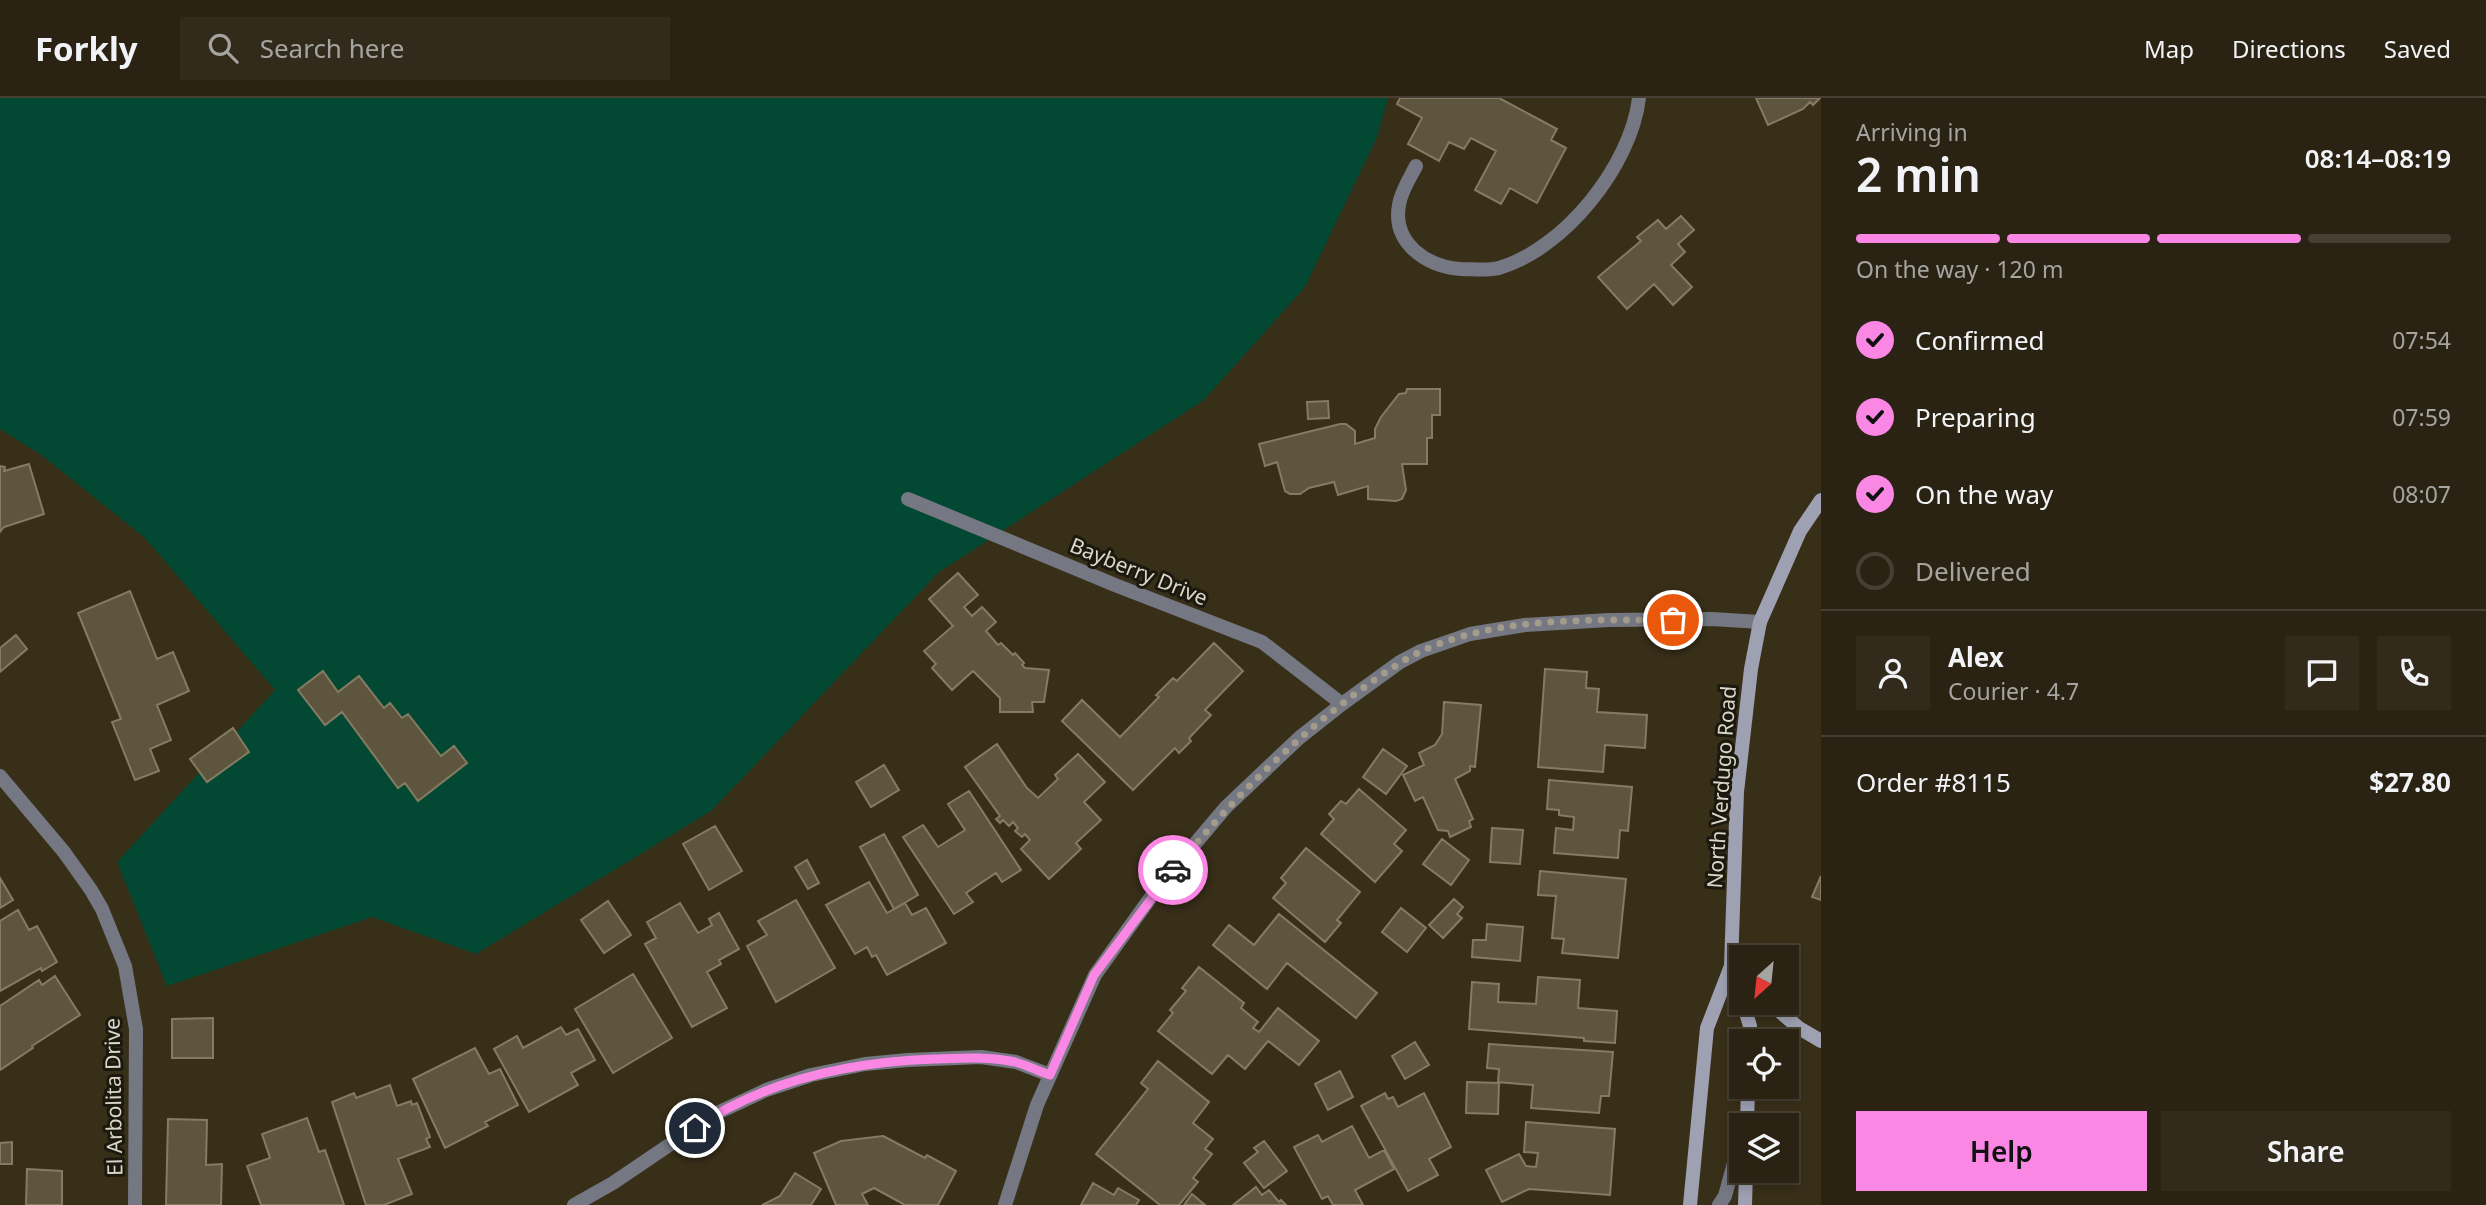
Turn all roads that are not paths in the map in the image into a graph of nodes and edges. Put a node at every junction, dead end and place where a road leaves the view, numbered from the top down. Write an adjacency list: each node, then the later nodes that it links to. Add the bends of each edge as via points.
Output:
1 (1639, 98): 2 (street, via 1615,167 1591,202 1528,257 1496,269 1443,268 1416,254 1401,231 1398,206)
2 (1416, 166)
3 (908, 499): 6 (street, Bayberry Drive, via 1262,642)
4 (1821, 500): 5 (main road, North Verdugo Road, via 1800,531)
5 (1760, 621): 6 (street, via 1609,620 1470,634 1410,657); 8 (main road, North Verdugo Road, via 1737,792)
6 (1342, 704): 12 (street, via 1226,807 1156,890 1094,975)
7 (0, 776): 15 (street, El Arbolita Drive, via 91,890 125,966 136,1029)
8 (1736, 945)
9 (1729, 985): 18 (main road, North Verdugo Road, via 1707,1028)
10 (1784, 1015): 11 (main road)
11 (1821, 1041)
12 (1050, 1075): 16 (street, via 1016,1062 981,1058 865,1064 811,1075 715,1114); 17 (street)
13 (1729, 1181): 19 (street)
14 (1746, 1183): 20 (main road)
15 (135, 1205)
16 (574, 1205)
17 (1005, 1205)
18 (1690, 1205)
19 (1719, 1205)
20 (1745, 1205)

